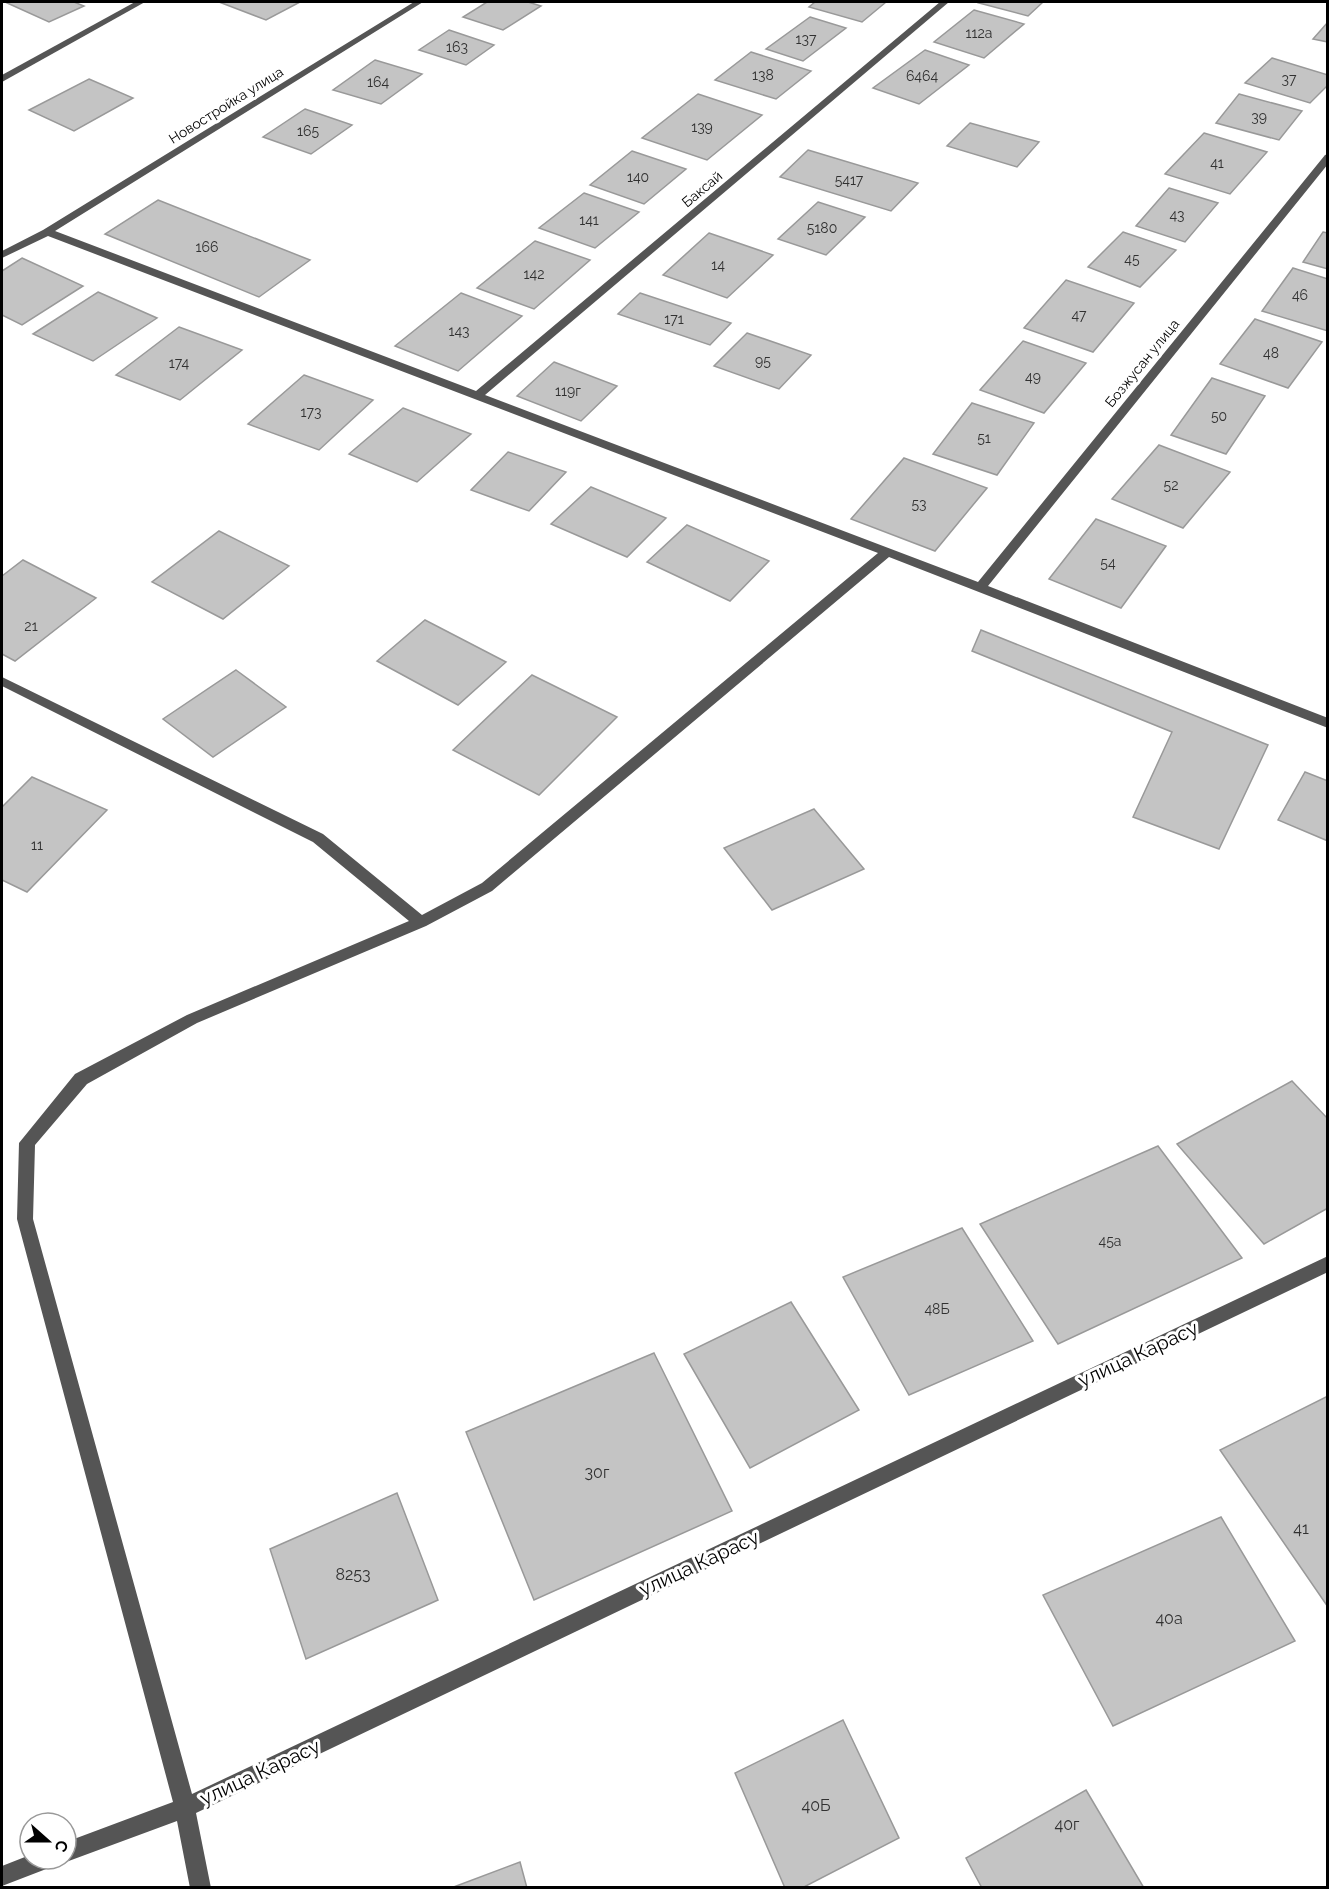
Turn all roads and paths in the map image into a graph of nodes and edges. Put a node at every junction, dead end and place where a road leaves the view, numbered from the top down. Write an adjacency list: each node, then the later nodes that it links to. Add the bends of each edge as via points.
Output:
1 (141, 2): 4 (street)
2 (419, 2): 6 (street, Новостройка улица)
3 (945, 2): 8 (street, Баксай)
4 (2, 79)
5 (1328, 156): 10 (street, Бозжусан улица)
6 (47, 232): 7 (street, Новостройка улица); 8 (street)
7 (2, 255)
8 (476, 397): 9 (street)
9 (887, 552): 10 (street); 13 (street, via 487,887)
10 (980, 588): 12 (street)
11 (2, 681): 13 (street, via 318,838)
12 (1328, 723)
13 (421, 922): 15 (street, via 192,1019 81,1079 27,1143 25,1219)
14 (1328, 1263): 15 (street, улица Карасу)
15 (185, 1808): 16 (street, улица Карасу); 19 (street)
16 (78, 1848)
17 (18, 1870): 18 (street)
18 (2, 1876)
19 (201, 1887)

